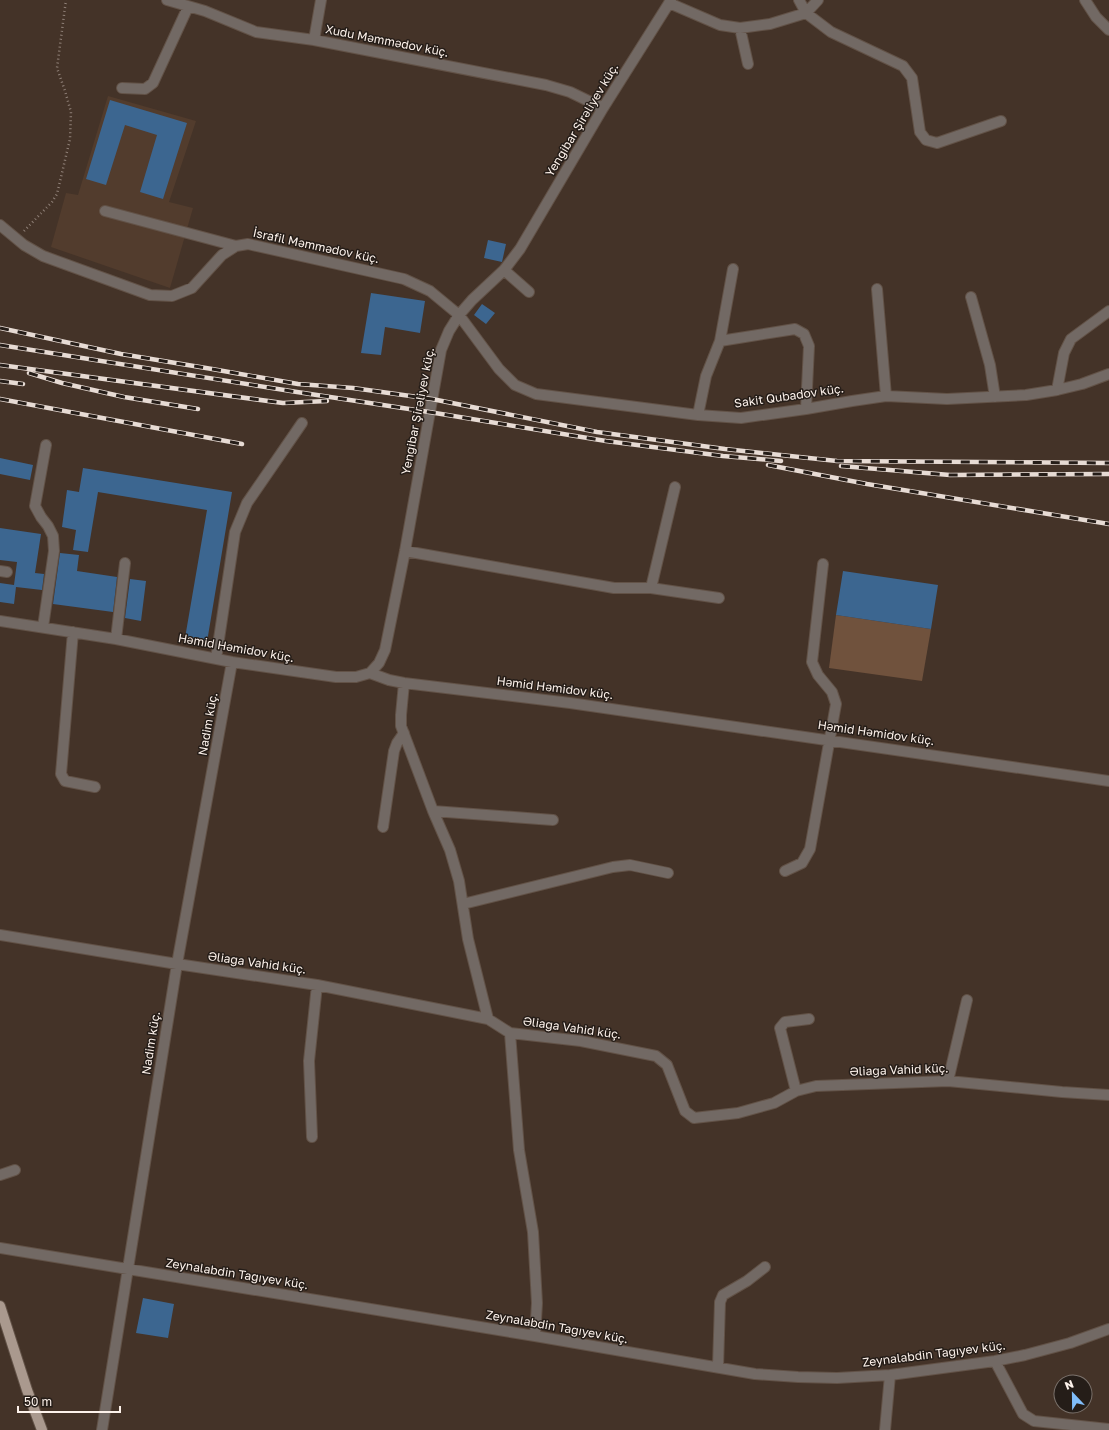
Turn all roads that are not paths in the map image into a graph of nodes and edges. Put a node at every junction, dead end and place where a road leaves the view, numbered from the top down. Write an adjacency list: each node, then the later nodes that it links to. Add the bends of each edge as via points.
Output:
1 (167, 0): 7 (street, Xudu Məmmədov küç.)
2 (321, 0): 11 (street)
3 (799, 0): 8 (street)
4 (818, 0): 8 (street)
5 (1085, 0): 10 (street, via 1096,17)
6 (670, 2): 9 (street, via 720,25); 14 (street, Yengibar Şirəliyev küç.)
7 (188, 6): 11 (street, Xudu Məmmədov küç., via 256,32); 13 (street, via 153,84 145,89)
8 (806, 13): 9 (street, via 770,24); 15 (street, via 831,32 903,66 912,78 920,132 926,140 937,143)
9 (740, 28): 12 (street)
10 (1109, 30)
11 (314, 40): 14 (street, Xudu Məmmədov küç., via 546,84)
12 (748, 64)
13 (122, 88)
14 (603, 108): 20 (street, Yengibar Şirəliyev küç., via 520,249)
15 (1001, 121)
16 (105, 211): 18 (street)
17 (0, 225): 18 (street, İsrafil Məmmədov küç., via 24,245 37,252 150,295 172,296 192,288 222,255)
18 (236, 246): 25 (street, İsrafil Məmmədov küç., via 248,244 404,279 430,291)
19 (733, 269): 26 (street)
20 (504, 270): 22 (street); 25 (street, Yengibar Şirəliyev küç.)
21 (877, 289): 29 (street)
22 (529, 292)
23 (971, 297): 30 (street, via 990,365)
24 (1109, 310): 28 (street, via 1072,339 1064,353)
25 (459, 315): 32 (street, Sakit Qubadov küç., via 514,385 536,394); 36 (street, Yengibar Şirəliyev küç., via 441,350)
26 (720, 341): 31 (street, via 795,329 804,334 810,346); 32 (street, via 706,376)
27 (1109, 374): 28 (street, Sakit Qubadov küç.)
28 (1057, 390): 30 (street, Sakit Qubadov küç.)
29 (886, 396): 30 (street, Sakit Qubadov küç., via 946,399); 31 (street, Sakit Qubadov küç.)
30 (995, 397)
31 (806, 410): 32 (street, Sakit Qubadov küç., via 741,418)
32 (698, 415)
33 (302, 423): 45 (street, via 247,503 235,532)
34 (46, 445): 42 (street, via 35,506 53,536 54,551)
35 (675, 487): 39 (street)
36 (406, 551): 39 (street, via 614,588); 47 (street, Yengibar Şirəliyev küç., via 385,650 379,663)
37 (126, 563): 44 (street)
38 (823, 564): 50 (street, via 812,662 818,675 832,692 836,704)
39 (651, 588): 40 (street)
40 (719, 598)
41 (0, 621): 42 (street, Həmid Həmidov küç.)
42 (43, 628): 43 (street, Həmid Həmidov küç.)
43 (73, 632): 44 (street, Həmid Həmidov küç.); 52 (street, via 61,774 65,781)
44 (116, 639): 45 (street, Həmid Həmidov küç.)
45 (216, 659): 46 (street, Həmid Həmidov küç.)
46 (232, 662): 47 (street, Həmid Həmidov küç., via 336,677 356,677); 60 (street, Nadim küç.)
47 (370, 673): 48 (street, Həmid Həmidov küç.)
48 (404, 683): 49 (street, via 401,726); 50 (street, Həmid Həmidov küç., via 570,703)
49 (404, 734): 53 (street); 55 (street, via 394,751)
50 (830, 740): 51 (street, Həmid Həmidov küç.); 56 (street, via 810,849 802,863)
51 (1109, 781)
52 (95, 787)
53 (433, 810): 54 (street); 58 (street, via 450,850)
54 (553, 820)
55 (383, 827)
56 (785, 871)
57 (668, 873): 58 (street, via 630,865 613,867)
58 (463, 904): 63 (street, via 468,939)
59 (0, 935): 60 (street, Əliağa Vahid küç.)
60 (177, 964): 61 (street, Əliağa Vahid küç.); 74 (street, Nadim küç.)
61 (317, 985): 63 (street, Əliağa Vahid küç.); 69 (street, via 310,1061)
62 (967, 1000): 66 (street)
63 (488, 1019): 65 (street, Əliağa Vahid küç.)
64 (809, 1019): 67 (street, via 784,1022 780,1028)
65 (510, 1033): 67 (street, Əliağa Vahid küç., via 581,1040 656,1056 667,1065 685,1111 694,1118 738,1113 774,1103); 77 (street, via 520,1150 533,1232 537,1303)
66 (948, 1081): 67 (street, Əliağa Vahid küç., via 816,1086); 68 (street, Əliağa Vahid küç.)
67 (796, 1091)
68 (1109, 1095)
69 (312, 1138)
70 (15, 1170): 71 (street)
71 (0, 1175)
72 (0, 1248): 74 (street, Zeynalabdin Tağıyev küç.)
73 (765, 1267): 79 (street, via 723,1295 720,1302)
74 (127, 1269): 77 (street, Zeynalabdin Tağıyev küç.); 83 (street, Nadim küç.)
75 (0, 1306): 82 (main road)
76 (1109, 1329): 78 (street, Zeynalabdin Tağıyev küç., via 1070,1343)
77 (535, 1336): 79 (street, Zeynalabdin Tağıyev küç.)
78 (995, 1361): 80 (street, Zeynalabdin Tağıyev küç.); 81 (street, via 1023,1414 1034,1421)
79 (718, 1367): 80 (street, Zeynalabdin Tağıyev küç., via 755,1374 798,1377)
80 (890, 1375): 84 (street)
81 (1109, 1429)
82 (42, 1430)
83 (102, 1430)
84 (885, 1430)

